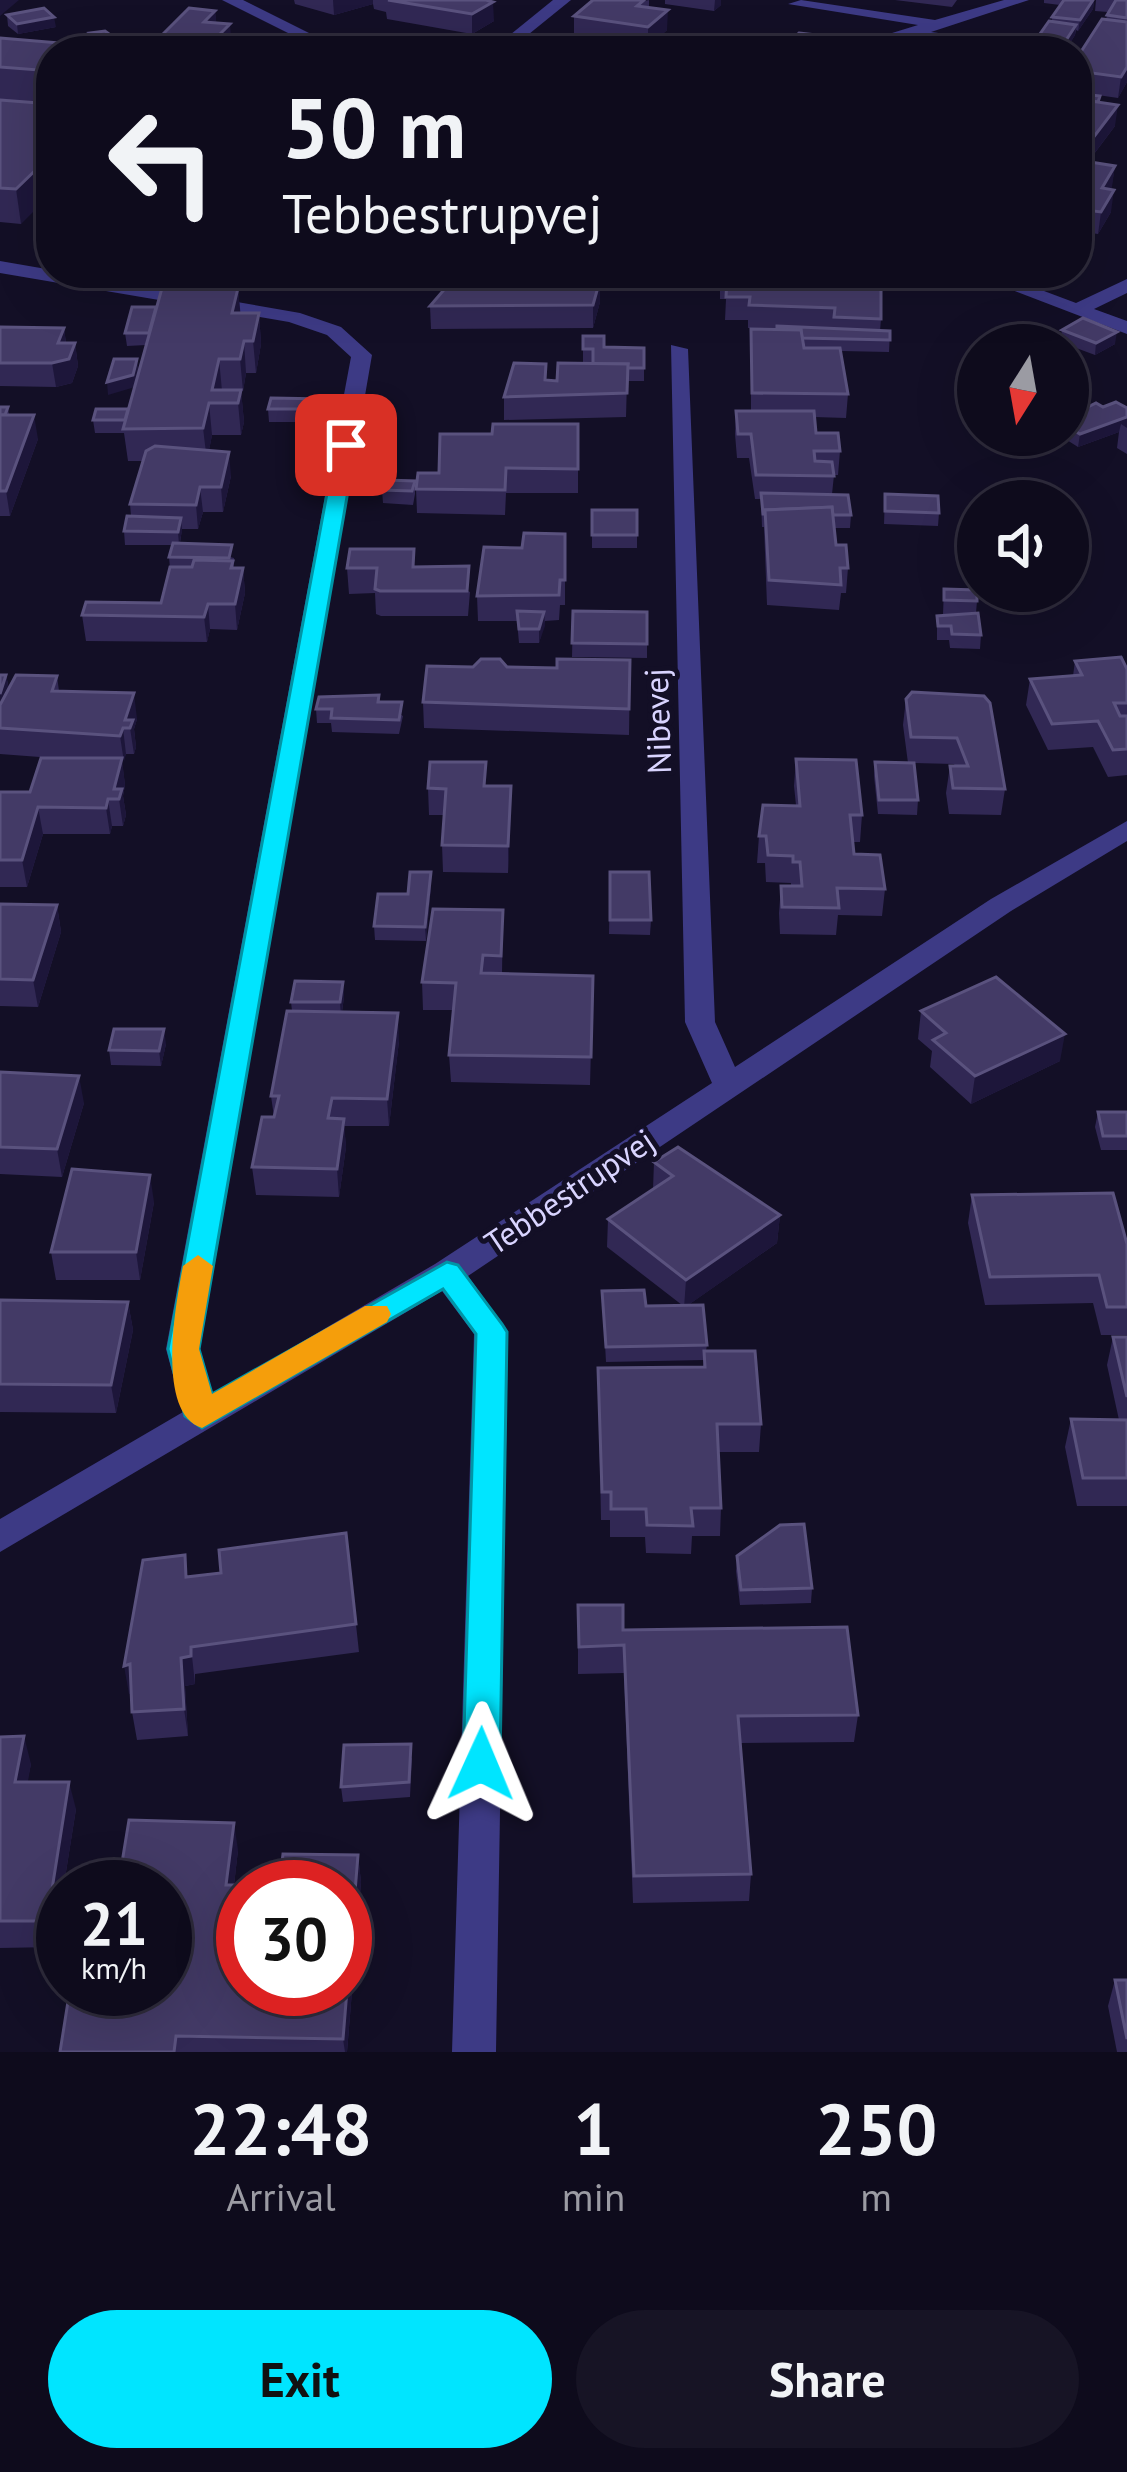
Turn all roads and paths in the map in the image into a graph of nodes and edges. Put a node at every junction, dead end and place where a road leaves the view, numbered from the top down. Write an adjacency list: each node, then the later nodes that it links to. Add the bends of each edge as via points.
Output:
1 (230, 0): 8 (street)
2 (563, 0): 9 (street)
3 (796, 4): 5 (street)
4 (1026, 4): 5 (street)
5 (940, 24): 7 (street)
6 (1024, 30): 12 (street)
7 (908, 33): 10 (street); 11 (street)
8 (306, 36)
9 (517, 36)
10 (898, 36)
11 (928, 36)
12 (1020, 36)
13 (0, 267): 14 (street)
14 (36, 273)
15 (1127, 285): 18 (street)
16 (123, 288): 24 (street, via 293,317 334,331 362,355 183,1349)
17 (1020, 288): 18 (street)
18 (1079, 309): 19 (street)
19 (1127, 328)
20 (678, 349): 22 (street, Nibevej, via 700,1022)
21 (1121, 839): 22 (street, Tebbestrupvej)
22 (728, 1085): 23 (street, Tebbestrupvej)
23 (447, 1273): 24 (street, Tebbestrupvej); 26 (street, via 491,1332)
24 (202, 1416): 25 (street, Tebbestrupvej)
25 (0, 1537)
26 (474, 2052)

